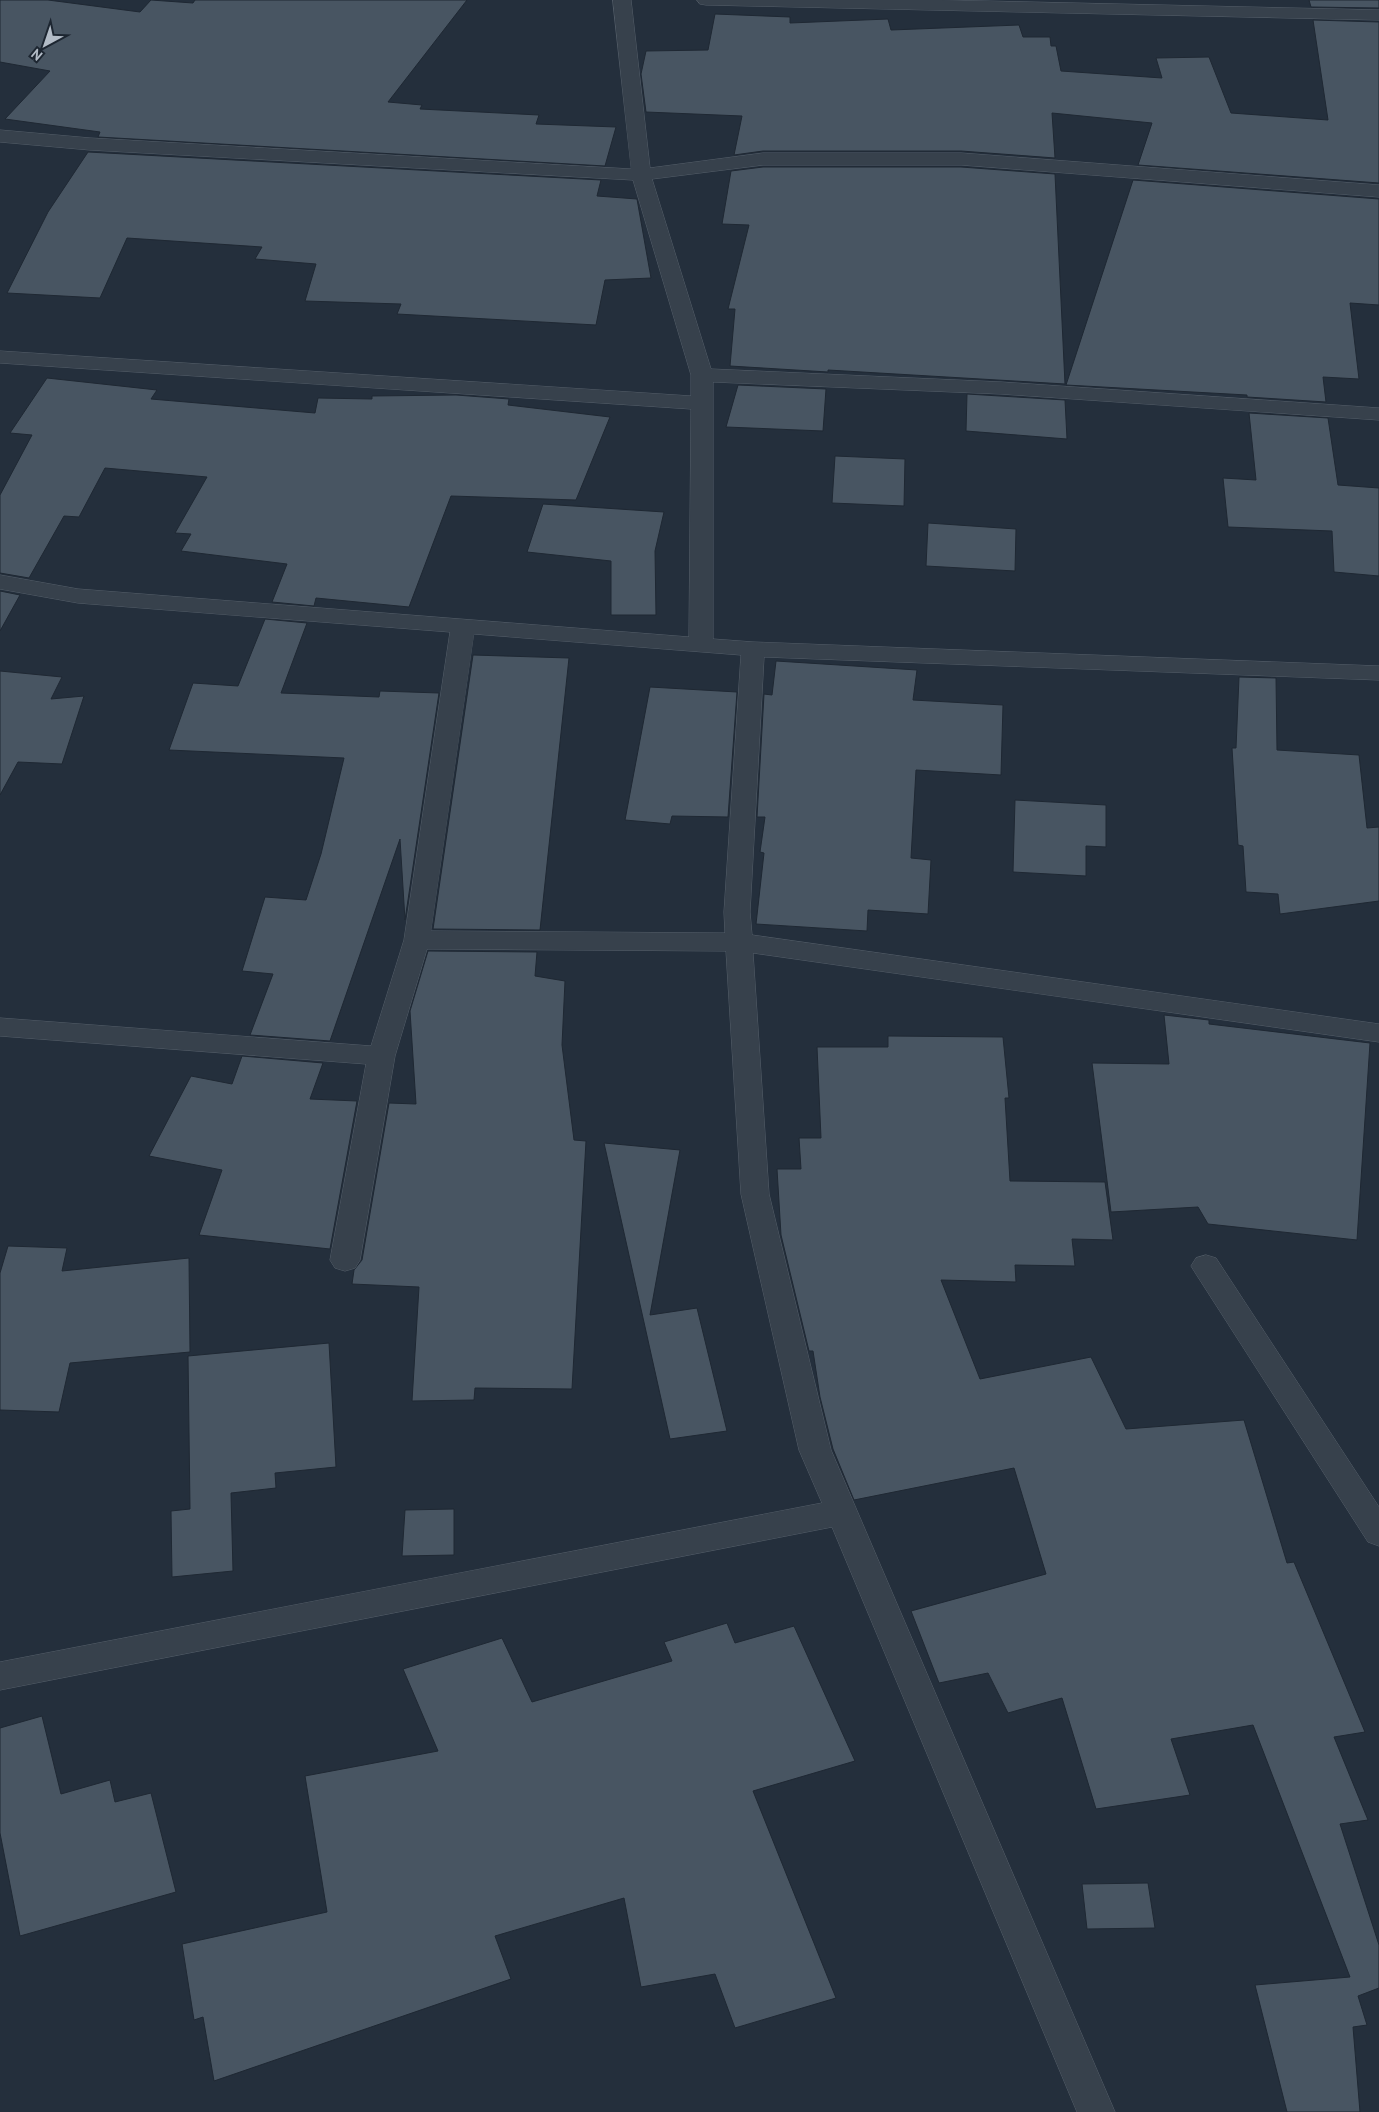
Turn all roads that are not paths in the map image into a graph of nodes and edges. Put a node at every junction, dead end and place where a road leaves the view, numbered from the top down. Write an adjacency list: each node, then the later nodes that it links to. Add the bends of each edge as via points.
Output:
1 (622, 0): 5 (street)
2 (706, 0): 3 (street)
3 (1379, 15)
4 (0, 136): 5 (street)
5 (641, 175): 6 (street, via 763,159 961,159); 8 (street)
6 (1379, 191)
7 (0, 357): 9 (street)
8 (702, 376): 9 (street); 10 (street, via 1001,388)
9 (701, 403): 13 (street)
10 (1379, 414)
11 (0, 582): 12 (street, via 78,596)
12 (464, 627): 13 (street); 16 (street)
13 (700, 645): 14 (street)
14 (753, 650): 15 (street); 17 (street, via 736,912)
15 (1379, 672)
16 (417, 940): 17 (street); 20 (street)
17 (739, 942): 19 (street); 23 (street, via 755,1194 815,1450)
18 (0, 1027): 20 (street)
19 (1379, 1033)
20 (381, 1056): 21 (street)
21 (345, 1260)
22 (1206, 1266): 24 (street)
23 (842, 1512): 25 (street); 26 (street)
24 (1379, 1533)
25 (0, 1676)
26 (1096, 2112)

